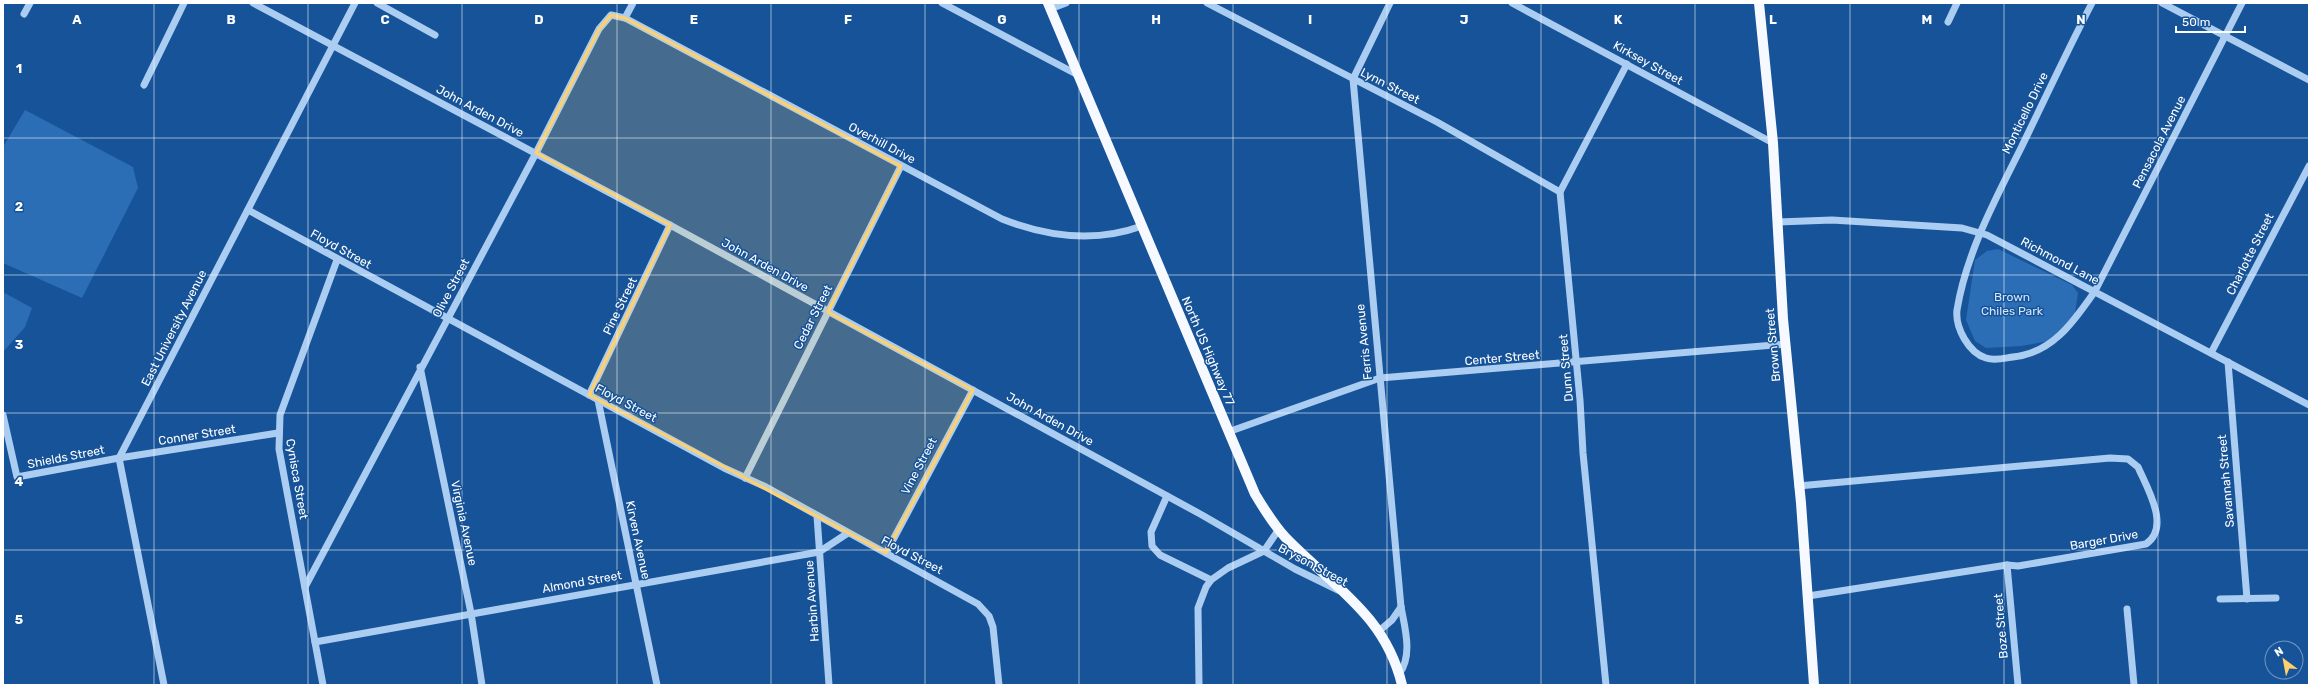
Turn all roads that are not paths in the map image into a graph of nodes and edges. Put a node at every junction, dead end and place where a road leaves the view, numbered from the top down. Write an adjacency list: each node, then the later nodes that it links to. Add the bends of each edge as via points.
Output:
1 (30, 3): 18 (street)
2 (184, 3): 28 (street)
3 (253, 3): 23 (street, John Arden Drive)
4 (355, 3): 23 (street, East University Avenue)
5 (377, 3): 21 (street)
6 (633, 3): 19 (street)
7 (942, 3): 25 (street)
8 (1066, 3): 17 (street)
9 (1207, 3): 26 (street, Lynn Street)
10 (1390, 3): 26 (street)
11 (1512, 3): 24 (street, Kirksey Street)
12 (1759, 3): 29 (main road, Brown Street)
13 (1957, 3): 20 (street)
14 (2092, 3): 38 (street, Monticello Drive)
15 (2162, 3): 22 (street)
16 (2242, 3): 22 (street, Pensacola Avenue)
17 (1049, 6): 25 (main road, North US Highway 77)
18 (24, 14)
19 (625, 18): 30 (street, Olive Street, via 608,16 599,29); 31 (street, Overhill Drive)
20 (1948, 22)
21 (435, 35)
22 (2225, 36): 27 (street); 40 (street, Pensacola Avenue)
23 (334, 46): 30 (street, John Arden Drive); 34 (street, East University Avenue)
24 (1627, 64): 29 (street, Kirksey Street); 33 (street)
25 (1078, 75): 37 (main road, North US Highway 77)
26 (1353, 79): 33 (street, Lynn Street, via 1436,122); 48 (street, Ferris Avenue)
27 (2309, 80)
28 (144, 85)
29 (1773, 143): 35 (main road, Brown Street)
30 (536, 153): 36 (street, John Arden Drive); 42 (street, Olive Street)
31 (901, 166): 37 (street, Overhill Drive, via 1018,226 1048,233 1089,237); 41 (street, Cedar Street)
32 (2309, 166): 44 (street, Charlotte Street)
33 (1560, 192): 45 (street, Dunn Street)
34 (248, 210): 39 (street, Floyd Street); 56 (street, East University Avenue)
35 (1778, 222): 38 (street, Richmond Lane, via 1832,220 1962,228); 43 (main road, Brown Street)
36 (670, 225): 41 (street, John Arden Drive); 50 (street, Pine Street)
37 (1142, 226): 54 (main road, North US Highway 77)
38 (1979, 233): 40 (street, Richmond Lane, via 2003,242); 40 (street, Monticello Drive, via 1957,310 1964,338 1972,351 1986,358 2016,357 2042,348 2073,323)
39 (337, 260): 42 (street, Floyd Street); 55 (street, Cynisca Street, via 280,415)
40 (2095, 291): 44 (street, Richmond Lane)
41 (828, 312): 49 (street, John Arden Drive); 57 (street, Cedar Street)
42 (446, 319): 47 (street, Olive Street); 50 (street, Floyd Street)
43 (1786, 344): 45 (street, Center Street); 58 (main road, Brown Street)
44 (2211, 353): 46 (street, Richmond Lane)
45 (1577, 362): 48 (street, Center Street); 89 (street, Dunn Street, via 1582,453)
46 (2228, 362): 52 (street, Richmond Lane); 74 (street, Savannah Street)
47 (420, 366): 69 (street, Olive Street); 77 (street, Virginia Avenue)
48 (1380, 378): 54 (street, Center Street); 75 (street, Ferris Avenue)
49 (973, 390): 59 (street, John Arden Drive); 65 (street, Vine Street)
50 (589, 395): 51 (street, Floyd Street)
51 (598, 400): 57 (street, Floyd Street); 68 (street, Kirven Avenue)
52 (2309, 405)
53 (3, 415): 56 (street, Shields Street, via 17,477)
54 (1228, 432): 61 (main road, North US Highway 77, via 1255,494)
55 (278, 433): 56 (street, Conner Street); 69 (street, Cynisca Street)
56 (119, 458): 81 (street)
57 (745, 478): 60 (street, Floyd Street)
58 (1798, 486): 66 (street, Barger Drive, via 2088,459 2121,458 2135,463 2155,508 2157,527 2151,540 2146,544); 70 (main road, Brown Street)
59 (1167, 496): 63 (street, John Arden Drive); 67 (street, via 1151,532 1152,546 1160,555)
60 (817, 516): 62 (street, Floyd Street); 64 (street, Harbin Avenue)
61 (1279, 529): 63 (street, Bryson Street); 71 (main road, North US Highway 77)
62 (848, 533): 64 (street, Almond Street); 65 (street, Floyd Street)
63 (1264, 551): 67 (street, Bryson Street, via 1234,565); 71 (street, Bryson Street)
64 (819, 552): 68 (street, Almond Street); 85 (street, Harbin Avenue)
65 (886, 553): 86 (street, Floyd Street, via 978,604 990,618)
66 (2006, 565): 70 (street, Barger Drive); 91 (street, Boze Street)
67 (1211, 580): 87 (street, via 1198,608)
68 (636, 584): 77 (street, Almond Street); 84 (street, Kirven Avenue)
69 (305, 587): 79 (street, Cynisca Street)
70 (1808, 596): 90 (main road, Brown Street)
71 (1352, 598): 78 (main road, North US Highway 77)
72 (2276, 598): 74 (street)
73 (2220, 599): 74 (street)
74 (2247, 599)
75 (1401, 607): 78 (street, via 1392,620); 80 (street, Ferris Avenue, via 1407,660)
76 (2127, 609): 92 (street)
77 (471, 613): 79 (street, Almond Street); 83 (street, Virginia Avenue)
78 (1378, 631): 80 (main road, North US Highway 77)
79 (315, 642): 82 (street, Cynisca Street)
80 (1399, 674): 88 (main road)
81 (164, 685)
82 (323, 685)
83 (482, 685)
84 (657, 685)
85 (829, 685)
86 (999, 685)
87 (1199, 685)
88 (1402, 685)
89 (1606, 685)
90 (1814, 685)
91 (2018, 685)
92 (2134, 685)

